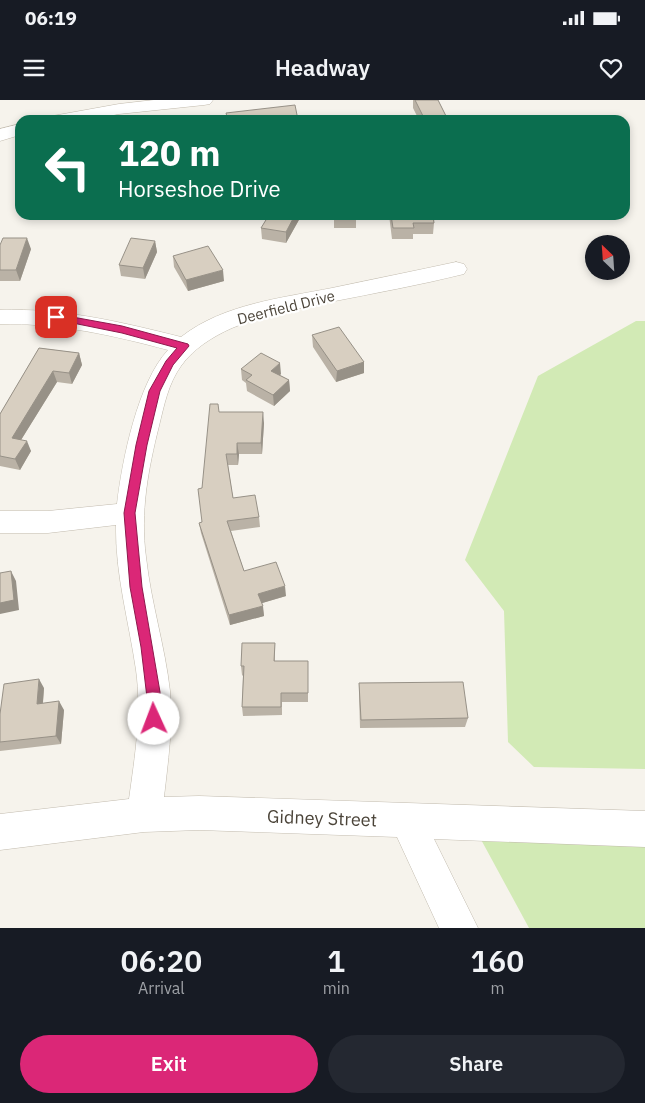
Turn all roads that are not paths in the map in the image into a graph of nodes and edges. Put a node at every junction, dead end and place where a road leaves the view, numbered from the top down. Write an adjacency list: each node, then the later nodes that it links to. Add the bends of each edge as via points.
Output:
1 (204, 100): 2 (street)
2 (148, 103): 3 (street)
3 (84, 115)
4 (15, 130): 5 (street)
5 (0, 135)
6 (456, 269): 8 (street, Deerfield Drive, via 254,312 225,323)
7 (0, 316): 8 (street, via 77,320)
8 (184, 346): 9 (street, Deerfield Drive, via 169,363 154,391)
9 (130, 513): 10 (street, via 48,522); 11 (street, Deerfield Drive, via 136,587 154,692 153,747)
10 (0, 522)
11 (144, 815): 12 (street, Gidney Street); 14 (street, Gidney Street)
12 (407, 821): 13 (street, Gidney Street); 15 (street)
13 (645, 829)
14 (0, 832)
15 (459, 928)

